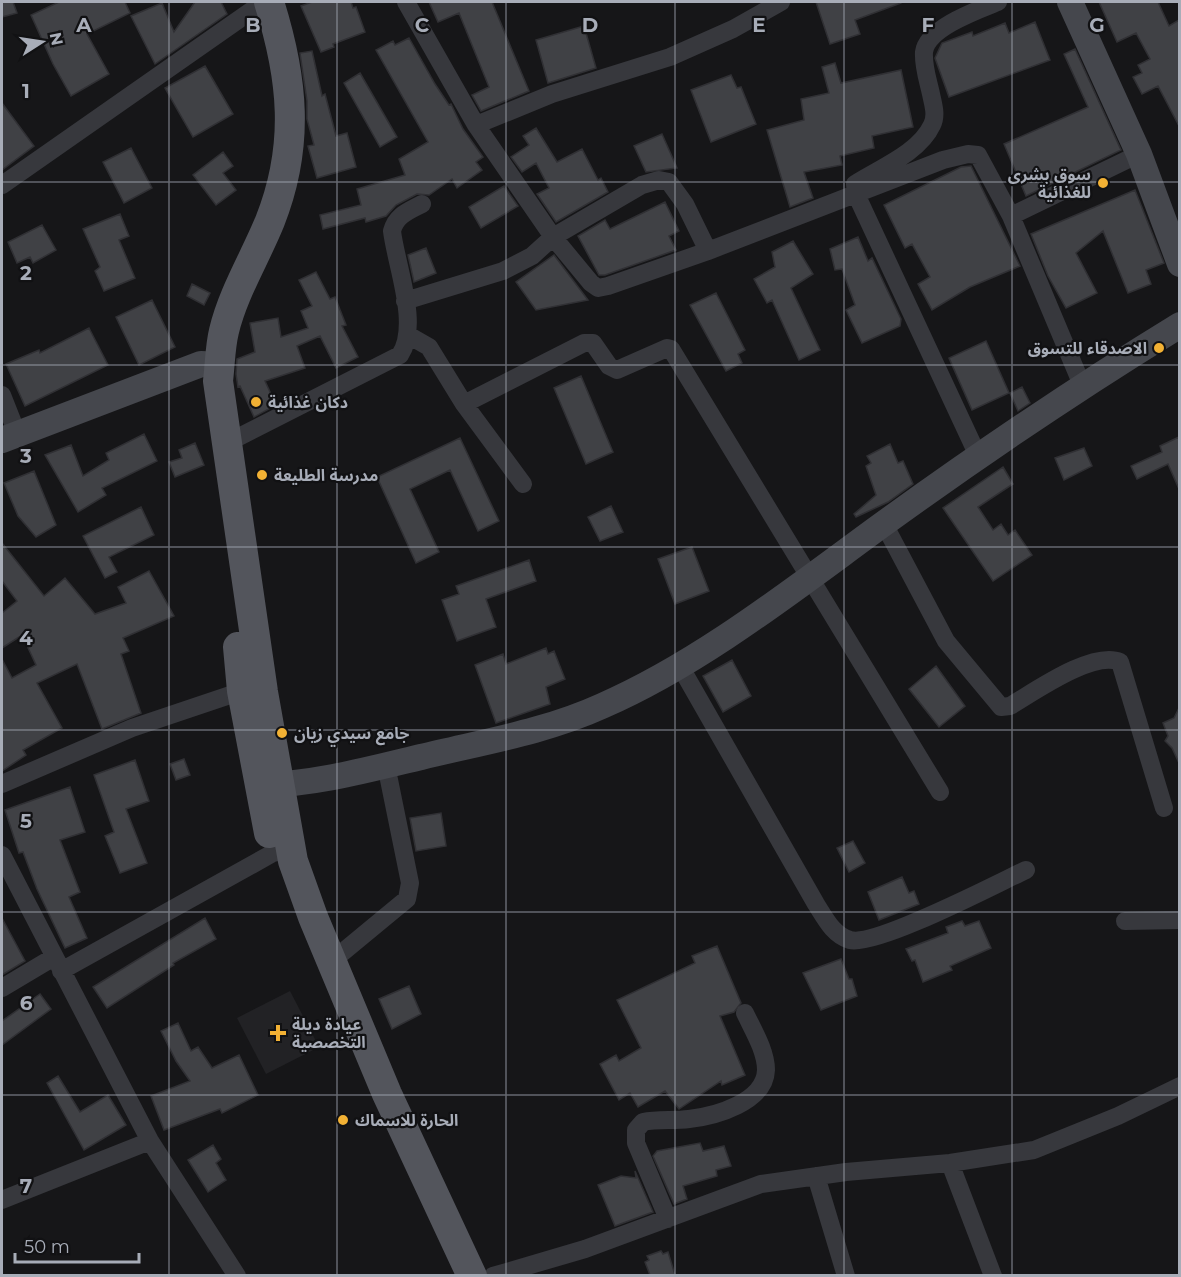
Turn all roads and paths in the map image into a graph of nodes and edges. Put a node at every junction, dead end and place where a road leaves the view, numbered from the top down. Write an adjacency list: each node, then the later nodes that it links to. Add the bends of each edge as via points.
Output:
1 (406, 2): 6 (street)
2 (781, 2): 6 (street, via 670,57 552,94)
3 (998, 2): 9 (street, via 959,19 930,39 924,50 935,114 932,125 915,146 855,184)
4 (1070, 2): 7 (street)
5 (258, 4): 8 (street); 18 (main road, via 277,27 288,85 290,152 270,221)
6 (476, 125): 12 (street)
7 (1139, 154): 11 (street); 14 (street)
8 (2, 185)
9 (856, 194): 11 (street, via 955,156 978,155); 13 (street); 24 (street)
10 (422, 204): 15 (street, via 394,222)
11 (1011, 216): 19 (street)
12 (553, 237): 13 (street, via 598,288); 13 (street, via 642,185 659,180 669,182 685,204); 15 (street, via 532,256 503,271)
13 (708, 251)
14 (1179, 264)
15 (405, 301): 17 (street)
16 (1179, 325): 19 (street)
17 (408, 335): 21 (street, via 429,346); 23 (street, via 400,355)
18 (210, 365): 22 (street); 23 (main road); 29 (main road, via 235,613)
19 (1082, 385): 24 (street)
20 (2, 395): 22 (street)
21 (464, 404): 25 (street); 27 (street, via 584,343 593,344 609,366 617,370 671,349)
22 (9, 436)
23 (227, 443): 29 (main road)
24 (979, 458): 26 (street)
25 (523, 484)
26 (884, 524): 27 (street); 34 (street, via 946,641 1001,707 1010,706 1073,669 1113,659 1120,662)
27 (808, 578): 28 (street); 33 (street)
28 (680, 666): 30 (street, via 602,707 553,725); 37 (street, via 816,904 840,936 865,941 932,915)
29 (252, 692): 31 (street, via 132,728); 32 (main road)
30 (386, 765): 32 (street); 40 (street, via 410,883 407,899)
31 (2, 784)
32 (269, 785): 35 (main road)
33 (940, 792)
34 (1164, 808)
35 (282, 851): 40 (main road); 41 (street); 51 (main road, via 297,916)
36 (2, 855): 41 (street)
37 (1026, 870)
38 (1179, 920): 39 (street)
39 (1125, 921)
40 (332, 961): 52 (main road, via 387,1094)
41 (57, 964): 42 (street); 45 (street)
42 (2, 988)
43 (746, 1013): 49 (street, via 766,1070 757,1093 747,1101 706,1116 643,1122 636,1130 636,1143)
44 (1179, 1086): 46 (street, via 1050,1145)
45 (150, 1141): 48 (street); 50 (street)
46 (950, 1163): 47 (street); 55 (street)
47 (816, 1176): 49 (street, via 761,1184); 54 (street)
48 (2, 1200)
49 (668, 1219): 53 (street, via 585,1249)
50 (237, 1275)
51 (450, 1275)
52 (472, 1275)
53 (493, 1275)
54 (846, 1275)
55 (993, 1275)

